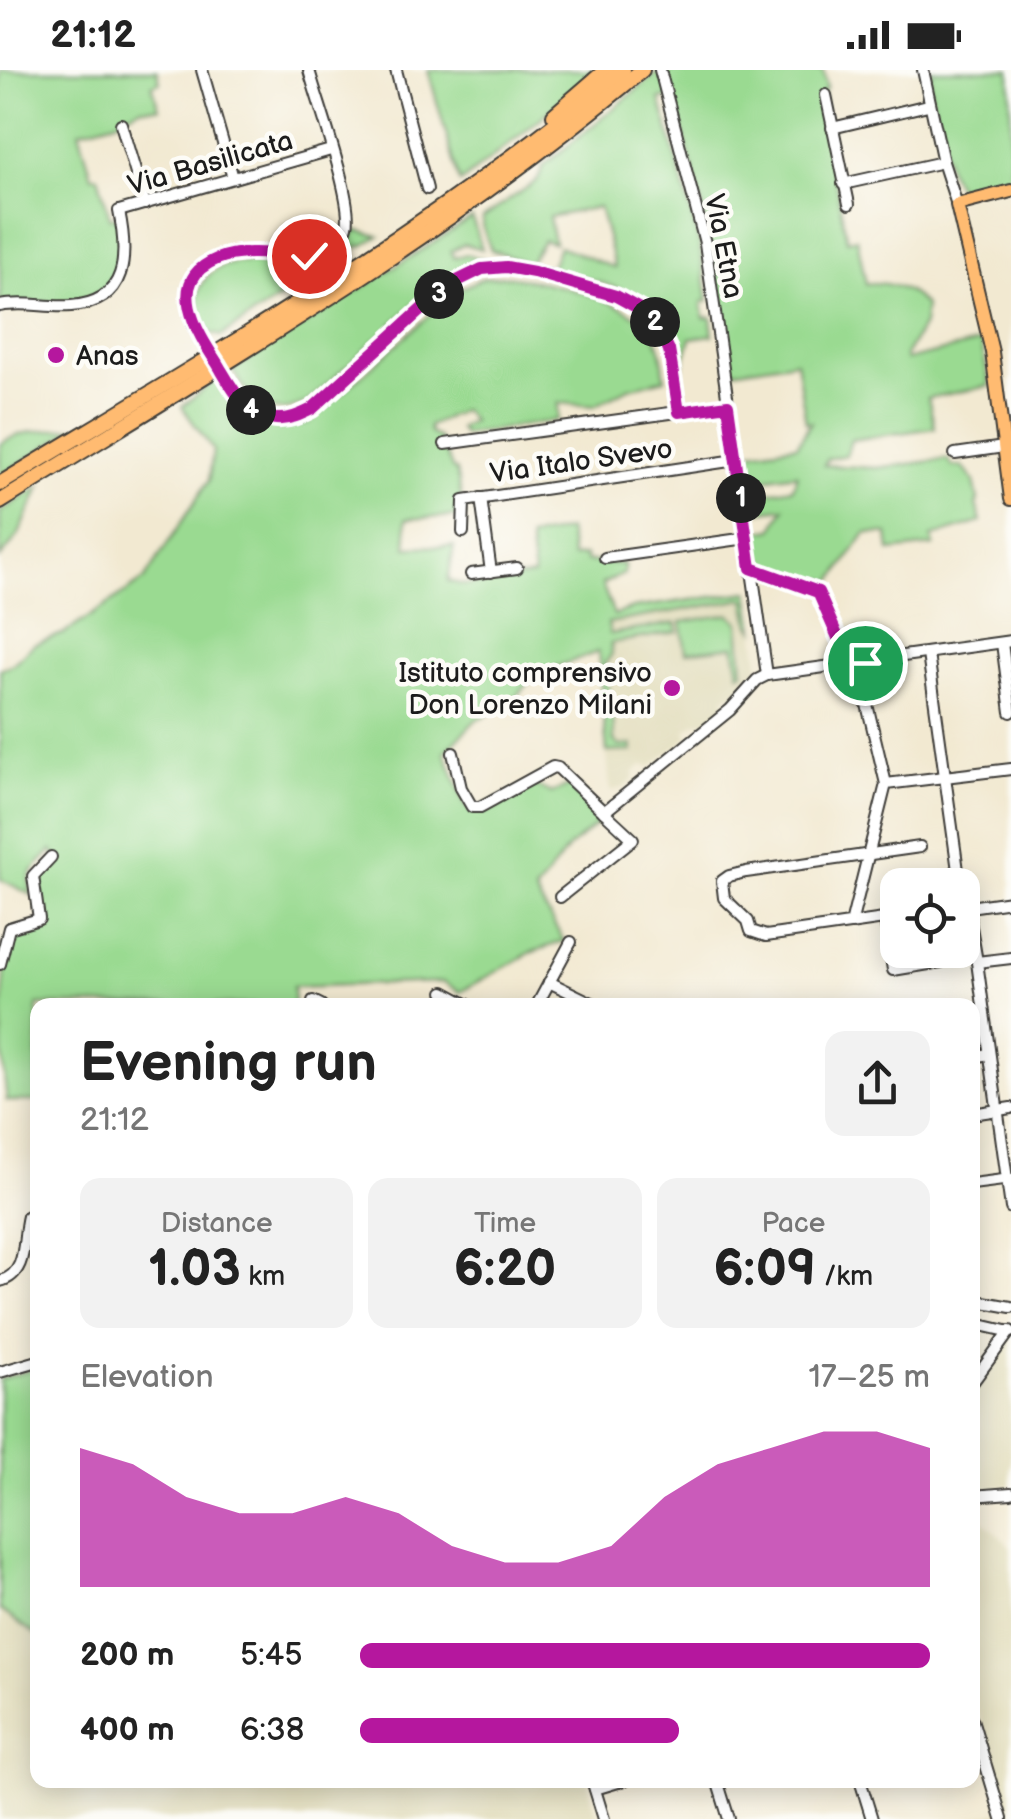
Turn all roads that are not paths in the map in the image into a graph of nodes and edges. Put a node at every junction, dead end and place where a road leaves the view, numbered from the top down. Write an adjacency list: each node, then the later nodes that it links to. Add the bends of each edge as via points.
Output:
1 (202, 70): 14 (street)
2 (309, 70): 12 (street)
3 (396, 70): 16 (street)
4 (606, 70): 18 (highway)
5 (660, 70): 24 (street, Via Etna, via 705,243)
6 (922, 70): 9 (street)
7 (636, 72): 18 (highway); 33 (highway, via 584,119 446,220)
8 (826, 95): 11 (street)
9 (928, 105): 11 (street); 13 (street)
10 (121, 124): 19 (street)
11 (832, 128): 15 (street)
12 (332, 150): 14 (street, Via Basilicata); 25 (street, bridge, via 348,207 342,238 321,254 239,254 212,261 191,287 194,326 249,409 294,418 312,409 447,286 482,269 506,267 616,296 645,312 669,350)
13 (943, 162): 15 (street); 21 (street)
14 (233, 178): 19 (street, Via Basilicata)
15 (843, 184): 20 (street)
16 (427, 189)
17 (1011, 192): 21 (main road)
18 (453, 200): 30 (highway)
19 (145, 204): 22 (street, Via Basilicata, via 118,211 123,263 106,294 72,306)
20 (849, 204)
21 (957, 205): 23 (main road)
22 (0, 306)
23 (1004, 386): 27 (main road)
24 (728, 405): 25 (street); 29 (street, Via Etna)
25 (679, 412): 26 (street)
26 (445, 444)
27 (1008, 447): 28 (street); 32 (main road)
28 (955, 454)
29 (736, 460): 31 (street, Via Italo Svevo); 35 (street, Via Etna)
30 (0, 484)
31 (481, 498): 34 (street, Via Italo Svevo, via 464,501); 39 (street)
32 (1011, 500)
33 (0, 502)
34 (463, 532)
35 (747, 538): 36 (street); 38 (street, Via Etna)
36 (605, 558)
37 (517, 568): 39 (street)
38 (751, 568): 44 (street, via 818,592); 45 (street, Via Etna)
39 (491, 572): 40 (street)
40 (470, 574)
41 (1007, 642): 42 (street); 46 (street)
42 (928, 654): 43 (street); 49 (street)
43 (865, 663): 44 (street); 50 (street, via 865,696)
44 (850, 665): 45 (street)
45 (768, 676): 51 (street)
46 (1011, 712)
47 (453, 753): 51 (street, via 472,807 553,767)
48 (1011, 769): 49 (street)
49 (944, 777): 50 (street); 55 (street)
50 (886, 784): 53 (street)
51 (604, 812): 56 (street, via 633,838)
52 (920, 847): 53 (street)
53 (866, 855): 60 (street); 60 (street, via 722,881 724,898 751,932 766,936)
54 (52, 857): 64 (street, via 33,876 40,919 9,928)
55 (957, 868)
56 (560, 897)
57 (1011, 901): 58 (street)
58 (980, 904)
59 (880, 920): 60 (street)
60 (851, 924)
61 (571, 942): 66 (street)
62 (1011, 958): 63 (street)
63 (980, 962)
64 (0, 964)
65 (978, 968): 71 (street)
66 (549, 982): 69 (street); 70 (street)
67 (444, 992): 68 (street)
68 (455, 998)
69 (541, 998)
70 (582, 998)
71 (989, 1054): 72 (street); 74 (street)
72 (980, 1056)
73 (1011, 1108): 74 (street)
74 (997, 1110): 75 (street); 76 (street)
75 (980, 1113)
76 (1009, 1179): 77 (street); 78 (street)
77 (980, 1183)
78 (1011, 1208)
79 (30, 1215): 80 (street, via 16,1270)
80 (0, 1281)
81 (980, 1301): 82 (street)
82 (1011, 1307)
83 (980, 1325): 84 (street)
84 (1010, 1332): 87 (street)
85 (30, 1363): 86 (street)
86 (0, 1372)
87 (980, 1372)
88 (1011, 1493): 89 (street)
89 (980, 1495)
90 (980, 1746): 97 (street)
91 (595, 1788): 94 (street)
92 (719, 1788): 95 (street)
93 (862, 1788): 96 (street)
94 (604, 1819)
95 (729, 1819)
96 (872, 1819)
97 (1002, 1819)

